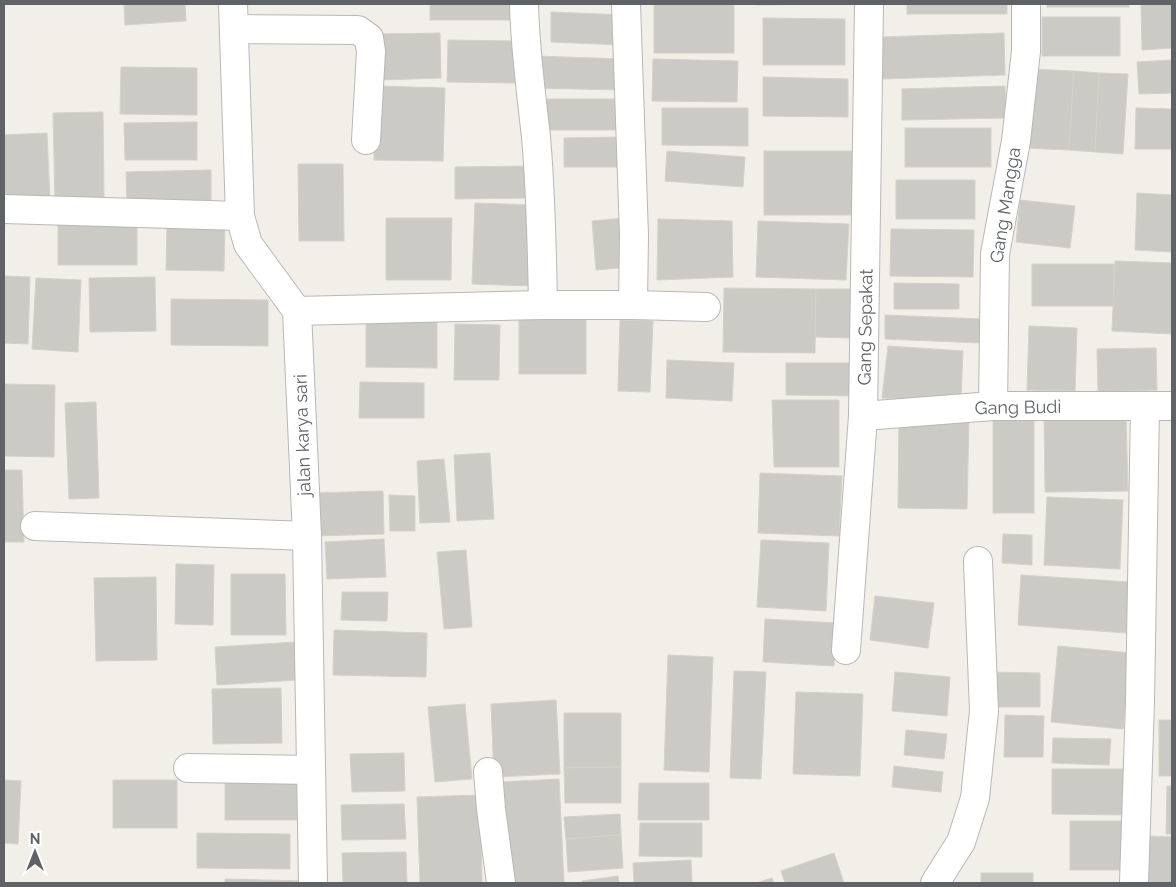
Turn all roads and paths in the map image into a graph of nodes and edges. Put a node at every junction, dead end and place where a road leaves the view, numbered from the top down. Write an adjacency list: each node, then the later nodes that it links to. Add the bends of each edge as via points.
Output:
1 (524, 4): 9 (street, via 525,53 541,209)
2 (626, 4): 10 (street, via 634,234)
3 (869, 4): 16 (street, Gang Sepakat)
4 (1026, 4): 13 (street, Gang Mangga, via 1026,51 1016,142 995,254)
5 (233, 16): 6 (street, via 358,30 369,38); 8 (street)
6 (366, 140)
7 (4, 209): 8 (street)
8 (240, 216): 12 (street, via 248,244)
9 (543, 305): 10 (street); 12 (street)
10 (633, 305): 11 (street)
11 (706, 307)
12 (297, 311): 18 (street, jalan karya sari)
13 (993, 406): 15 (street, Gang Budi); 16 (street, Gang Budi)
14 (1172, 406): 15 (street, Gang Budi)
15 (1145, 407): 27 (street, via 1141,691)
16 (864, 416): 20 (street, Gang Sepakat)
17 (34, 526): 18 (street)
18 (307, 536): 22 (street, jalan karya sari)
19 (978, 561): 26 (street, via 984,711 975,798 961,842)
20 (846, 650)
21 (188, 768): 22 (street)
22 (311, 770): 24 (street, jalan karya sari)
23 (488, 772): 25 (street)
24 (313, 883)
25 (501, 883)
26 (934, 883)
27 (1134, 883)

